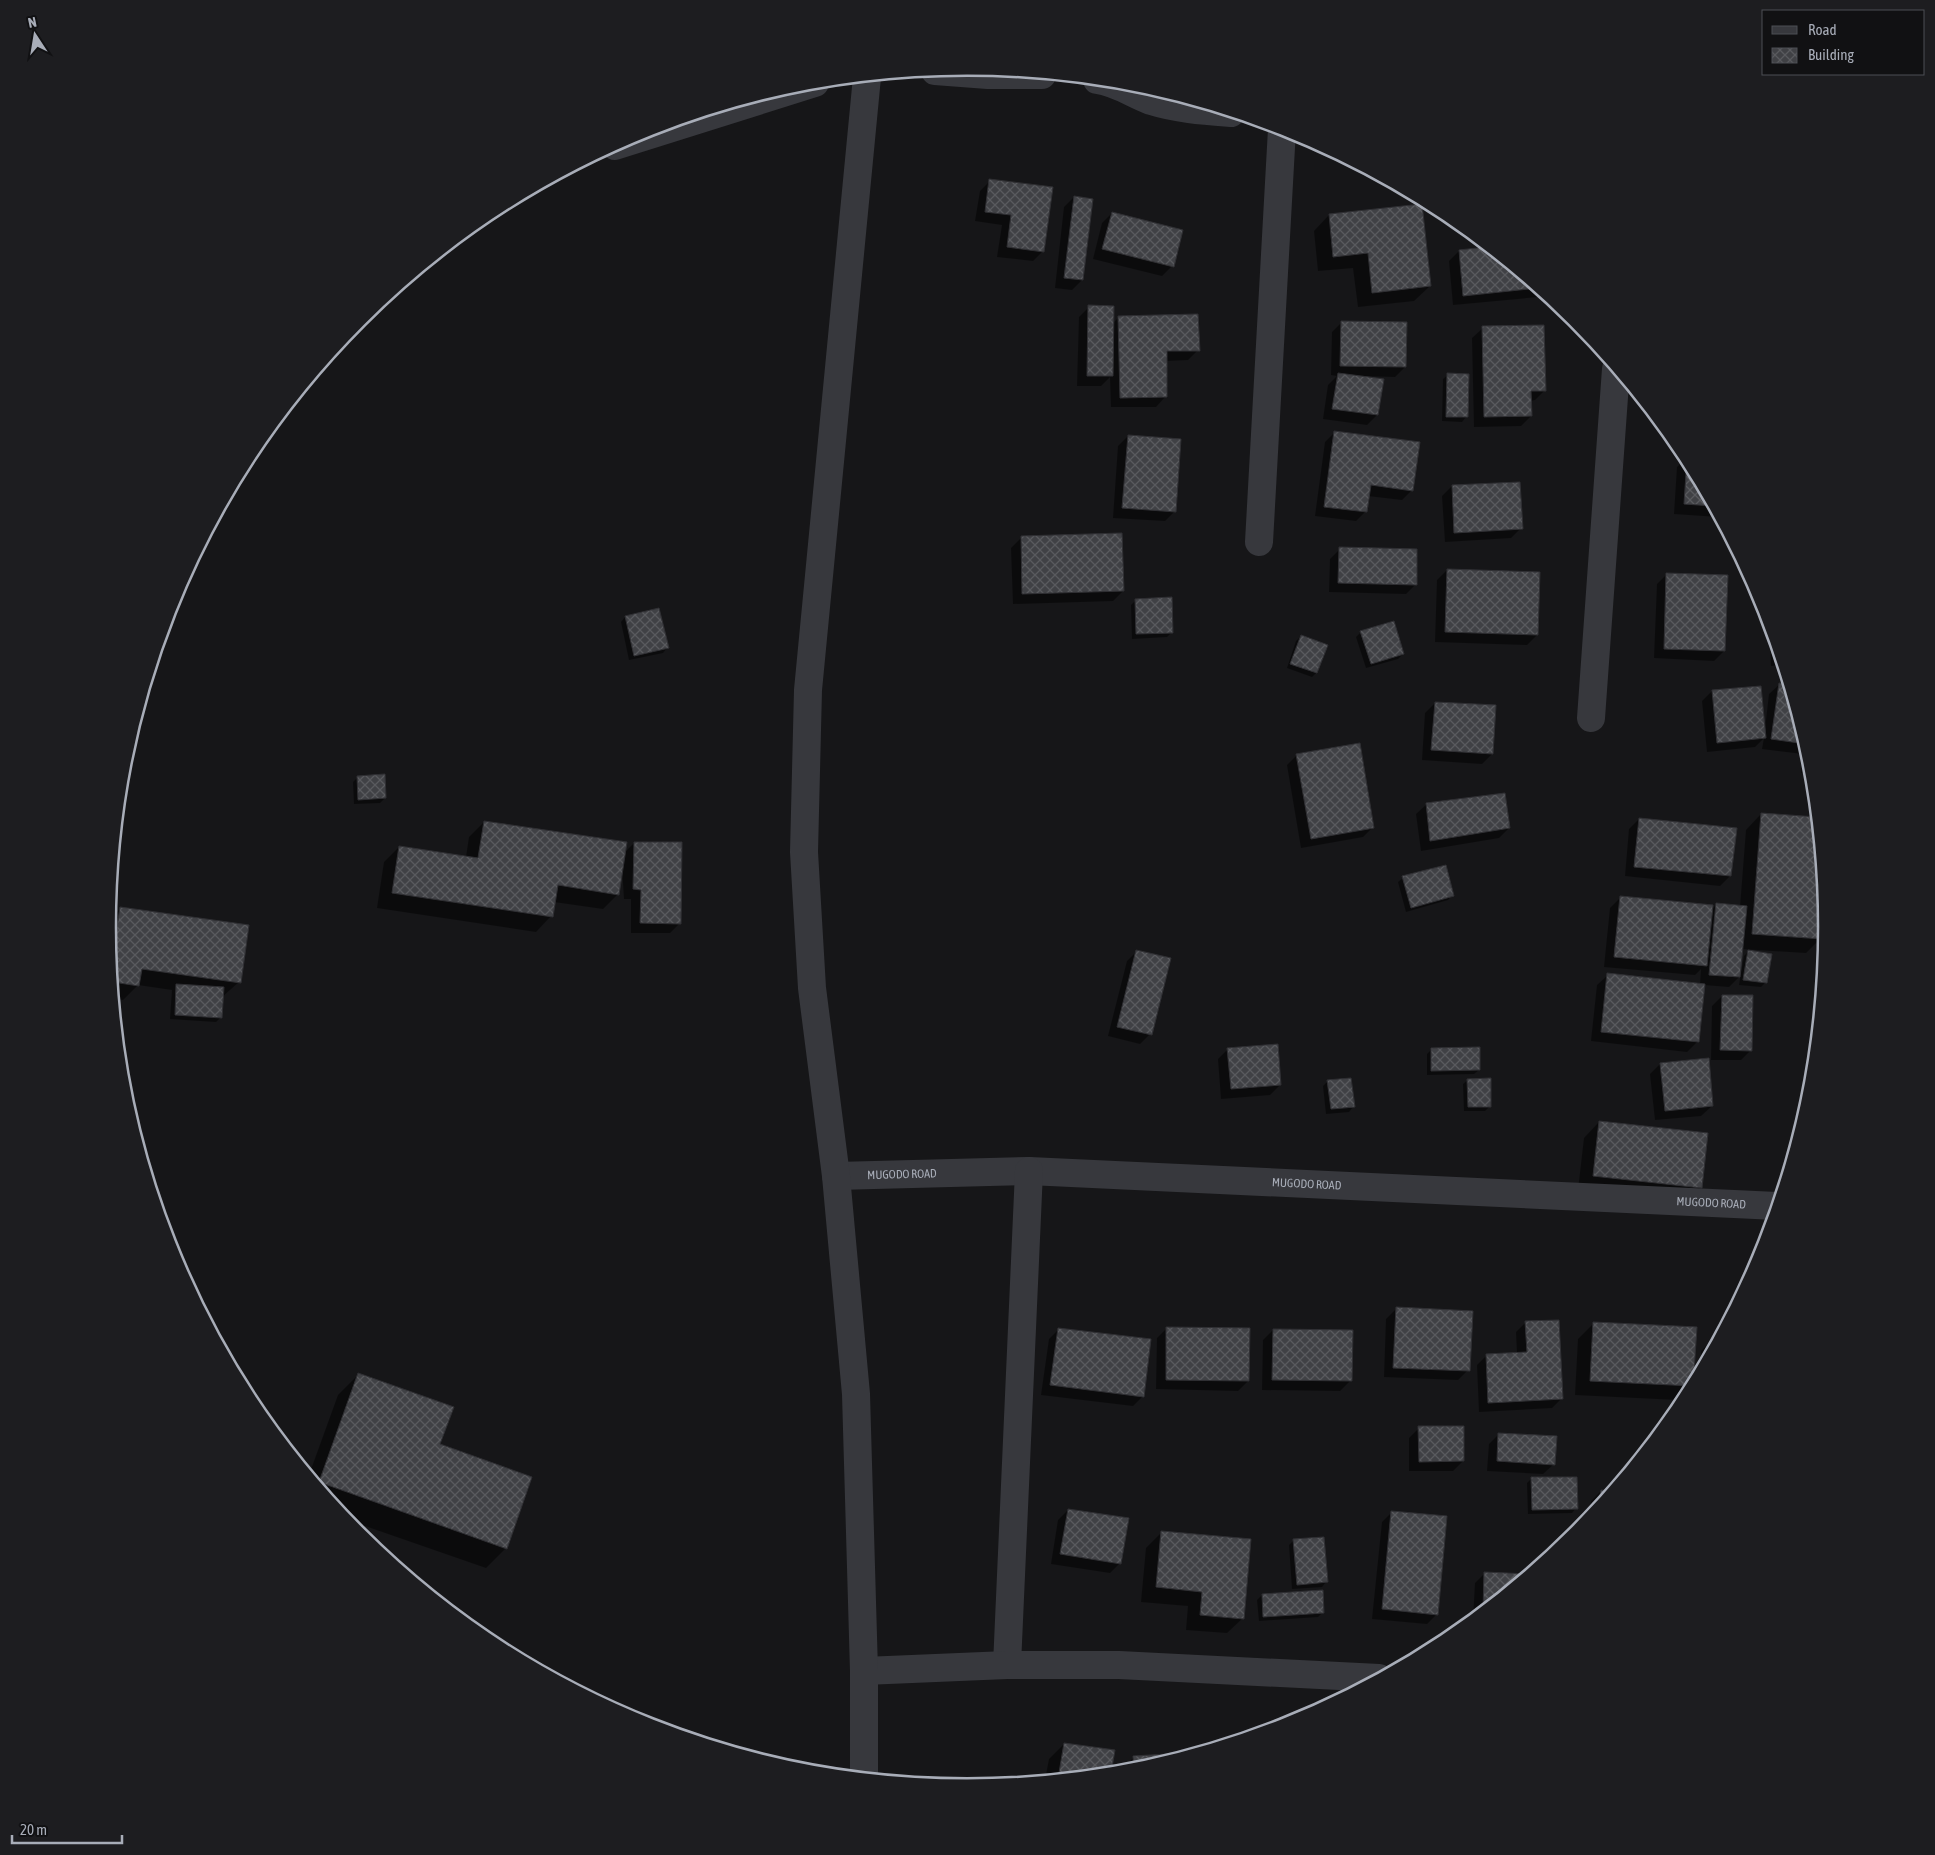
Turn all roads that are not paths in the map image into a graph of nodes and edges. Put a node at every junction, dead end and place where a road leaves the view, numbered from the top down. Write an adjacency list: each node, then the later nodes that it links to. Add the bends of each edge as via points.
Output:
1 (867, 83): 9 (street, via 808,690 804,852 812,988)
2 (1133, 93): 3 (street, via 1151,101)
3 (1207, 111)
4 (1282, 137): 6 (street)
5 (1616, 375): 7 (street)
6 (1259, 542)
7 (1591, 718)
8 (1029, 1171): 9 (street, MUGODO ROAD); 10 (street, MUGODO ROAD); 11 (street)
9 (836, 1176): 12 (street, via 856,1394)
10 (1772, 1206)
11 (1007, 1665): 12 (street); 13 (street, via 1118,1665)
12 (864, 1671): 14 (street)
13 (1369, 1678)
14 (864, 1772)

